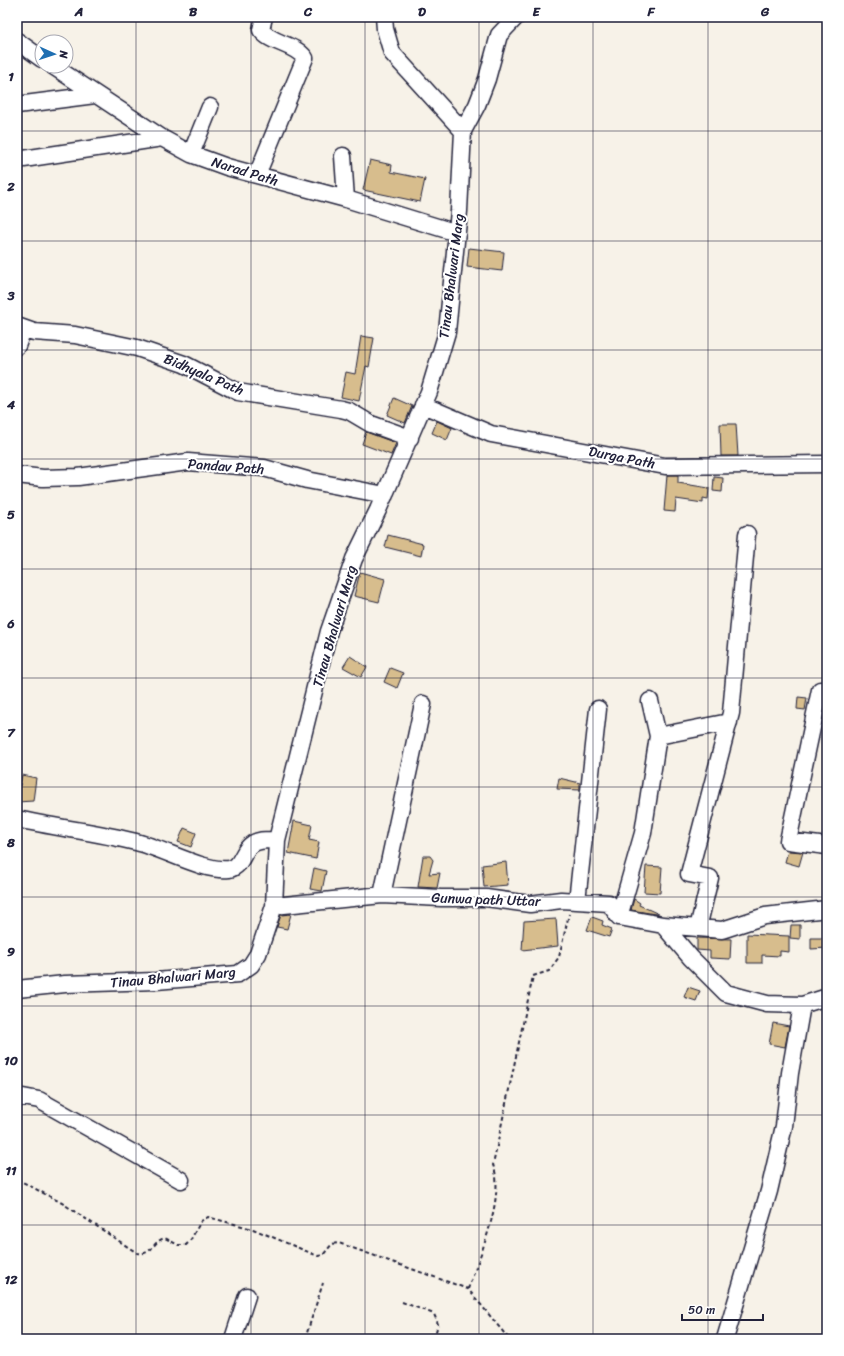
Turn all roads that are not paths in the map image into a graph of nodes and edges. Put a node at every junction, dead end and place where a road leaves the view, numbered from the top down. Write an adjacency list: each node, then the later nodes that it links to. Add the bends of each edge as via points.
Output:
1 (264, 17): 15 (street, via 261,30 265,36 300,51 305,58)
2 (384, 17): 10 (street, via 392,53)
3 (516, 17): 10 (street, via 499,35 487,79)
4 (19, 46): 5 (street)
5 (34, 54)
6 (65, 74): 7 (street, Narad Path)
7 (95, 95): 8 (street); 11 (street, Narad Path)
8 (17, 105)
9 (210, 107): 12 (street)
10 (463, 131): 17 (street, Tinau Bhalwari Marg)
11 (162, 138): 12 (street, Narad Path); 14 (street)
12 (191, 154): 15 (street, Narad Path, via 227,168)
13 (343, 156): 16 (street)
14 (17, 160)
15 (257, 175): 16 (street, Narad Path)
16 (346, 199): 17 (street, Narad Path)
17 (457, 232): 20 (street, Tinau Bhalwari Marg, via 447,332)
18 (20, 328): 19 (street); 21 (street, Bidhyala Path, via 47,334 75,335 137,348 184,364 238,392 341,409 371,424)
19 (17, 346)
20 (424, 405): 21 (street, Tinau Bhalwari Marg); 22 (street, Durga Path, via 491,434 665,466)
21 (410, 438): 24 (street, Tinau Bhalwari Marg)
22 (827, 464)
23 (17, 475): 24 (street, Pandav Path, via 44,478 78,477 188,462 264,468 307,480)
24 (385, 495): 33 (street, Tinau Bhalwari Marg, via 354,558 329,631)
25 (747, 534): 30 (street)
26 (827, 691): 34 (street, via 820,690 788,841)
27 (650, 701): 31 (street)
28 (423, 704): 35 (street)
29 (598, 709): 36 (street)
30 (729, 722): 31 (street); 41 (street, via 689,874 710,878)
31 (658, 736): 39 (street, via 643,833)
32 (17, 819): 33 (street, via 53,828 138,842 195,863 222,869 231,869 237,865 251,844)
33 (277, 840): 37 (street, Tinau Bhalwari Marg)
34 (827, 846)
35 (382, 895): 36 (street, Gunwa path Uttar, via 486,898 530,904); 37 (street, Gunwa path Uttar)
36 (574, 901): 39 (street, Gunwa path Uttar, via 609,903)
37 (274, 906): 42 (street, Tinau Bhalwari Marg, via 258,954 251,965 238,974)
38 (827, 909): 41 (street, via 765,916 722,930)
39 (619, 917): 40 (street)
40 (663, 925): 41 (street); 44 (street, via 726,993 767,1004)
41 (698, 928)
42 (17, 989)
43 (827, 997): 44 (street)
44 (802, 1005): 49 (street, via 784,1126 769,1191)
45 (17, 1099): 46 (street, via 39,1100)
46 (181, 1180)
47 (247, 1296): 48 (street)
48 (234, 1339)
49 (725, 1339)

